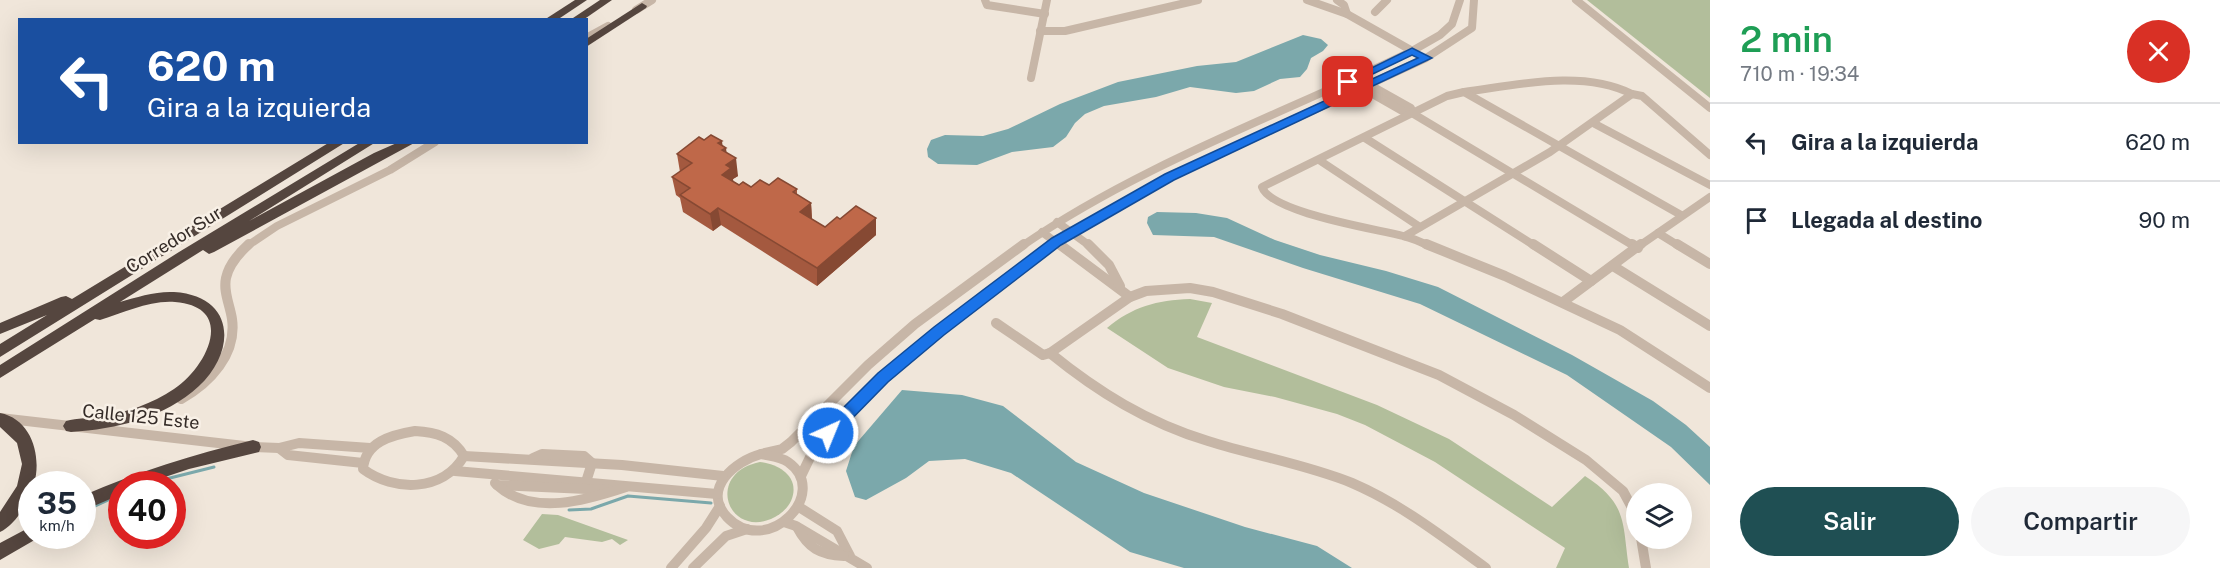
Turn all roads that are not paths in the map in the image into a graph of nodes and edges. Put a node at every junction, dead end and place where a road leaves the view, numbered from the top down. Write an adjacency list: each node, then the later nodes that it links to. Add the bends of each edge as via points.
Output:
1 (582, 0): 19 (highway)
2 (607, 0): 20 (highway)
3 (985, 0): 15 (street, via 987,5)
4 (1025, 0): 15 (street)
5 (1047, 0): 17 (street)
6 (1198, 0): 13 (street)
7 (1307, 0): 18 (street)
8 (1337, 0): 18 (street)
9 (1387, 0): 16 (street)
10 (1461, 0): 24 (street, via 1452,24)
11 (1474, 0): 25 (street, via 1472,28)
12 (1576, 0): 30 (street)
13 (1179, 2): 21 (street, via 1065,31)
14 (647, 3): 22 (street); 23 (highway)
15 (1021, 10): 17 (street)
16 (1375, 12)
17 (1045, 14): 21 (street)
18 (1347, 14): 24 (street)
19 (552, 18)
20 (578, 18)
21 (1040, 31): 26 (street)
22 (588, 37)
23 (588, 43)
24 (1412, 51): 25 (street); 46 (street, via 1202,145)
25 (1426, 58): 27 (street)
26 (1031, 78)
27 (1366, 87): 31 (street, via 1404,112); 49 (street, via 1169,177)
28 (1464, 92): 29 (street, via 1562,82 1614,84); 31 (street); 38 (street)
29 (1632, 94): 32 (street); 39 (street, via 1642,96)
30 (1710, 108)
31 (1412, 113): 33 (street); 41 (street)
32 (1595, 124): 38 (street); 42 (street)
33 (1365, 138): 40 (street); 44 (street)
34 (337, 144): 54 (highway, Corredor Sur)
35 (367, 144): 60 (highway, Corredor Sur)
36 (405, 144): 60 (highway)
37 (431, 145): 69 (street, via 266,232 239,254 226,275 224,289 232,339 221,363 186,396)
38 (1561, 147): 41 (street); 45 (street)
39 (1710, 155)
40 (1319, 160): 47 (street); 51 (street, via 1262,187 1264,192 1275,201 1332,221)
41 (1513, 174): 44 (street); 53 (street)
42 (1710, 185)
43 (1710, 197): 45 (street)
44 (1464, 202): 47 (street); 57 (street)
45 (1681, 215): 50 (street)
46 (1057, 222): 48 (street); 49 (street)
47 (1420, 228): 51 (street)
48 (1042, 232): 52 (street); 75 (street, via 915,324 791,442 782,449)
49 (1071, 232): 52 (street); 58 (street, via 1110,266 1115,280)
50 (1658, 233): 53 (street); 55 (street)
51 (1405, 236): 59 (street)
52 (1057, 242): 58 (street); 83 (street, via 986,293 883,378 815,447)
53 (1638, 248): 56 (street)
54 (158, 252): 63 (highway, via 69,300); 65 (highway, Corredor Sur)
55 (1710, 264)
56 (1613, 266): 57 (street); 62 (street)
57 (1591, 281): 59 (street)
58 (1130, 297): 66 (street); 89 (street, via 1146,291 1190,288 1213,292 1282,314 1439,375 1586,460)
59 (1563, 302): 68 (street, via 1629,335)
60 (99, 309): 64 (highway, Corredor Sur)
61 (996, 323): 66 (street, via 1034,351)
62 (1710, 326)
63 (0, 329)
64 (67, 329): 67 (highway, Corredor Sur); 69 (highway, via 160,298 188,299 208,309 220,334 210,362 186,388)
65 (0, 351)
66 (1050, 353): 103 (street, via 1106,397 1142,417 1183,434 1353,483 1402,510)
67 (0, 372)
68 (1710, 388)
69 (145, 411): 71 (highway, via 110,422)
70 (1, 418): 71 (street, Calle 125 Este); 93 (highway, via 24,440 30,462 25,488)
71 (71, 426): 72 (street, Calle 125 Este)
72 (254, 447): 73 (street, Calle 125 Este); 79 (highway)
73 (279, 448): 74 (street, Calle 125 Este, via 299,443); 77 (street, Calle 125 Este, via 288,455)
74 (370, 448): 76 (street, via 398,434 428,431 454,442); 77 (street)
75 (761, 454): 82 (street, via 742,459); 83 (street, via 785,459)
76 (464, 456): 78 (street); 80 (street)
77 (363, 463): 80 (street, via 369,474 394,485 426,483)
78 (592, 463): 82 (street); 85 (street)
79 (163, 471)
80 (455, 471): 81 (street)
81 (487, 473): 84 (street); 85 (street)
82 (723, 476): 88 (street)
83 (801, 476): 92 (street, via 804,486)
84 (497, 485): 85 (street); 90 (street, via 504,494 519,499)
85 (585, 485): 86 (street); 87 (street); 90 (street)
86 (631, 486): 87 (street); 88 (street)
87 (617, 490): 90 (street)
88 (717, 494): 91 (street)
89 (1626, 497)
90 (580, 501)
91 (720, 506): 95 (street, via 735,524); 100 (street)
92 (799, 507): 94 (street); 99 (street, via 837,531)
93 (0, 524)
94 (790, 524): 95 (street); 99 (street, via 806,545 824,556)
95 (747, 529): 101 (street, via 726,536)
96 (18, 542): 98 (highway)
97 (1643, 549): 104 (street)
98 (0, 552)
99 (850, 556): 102 (street)
100 (671, 568)
101 (693, 568)
102 (867, 568)
103 (1486, 568)
104 (1646, 568)

